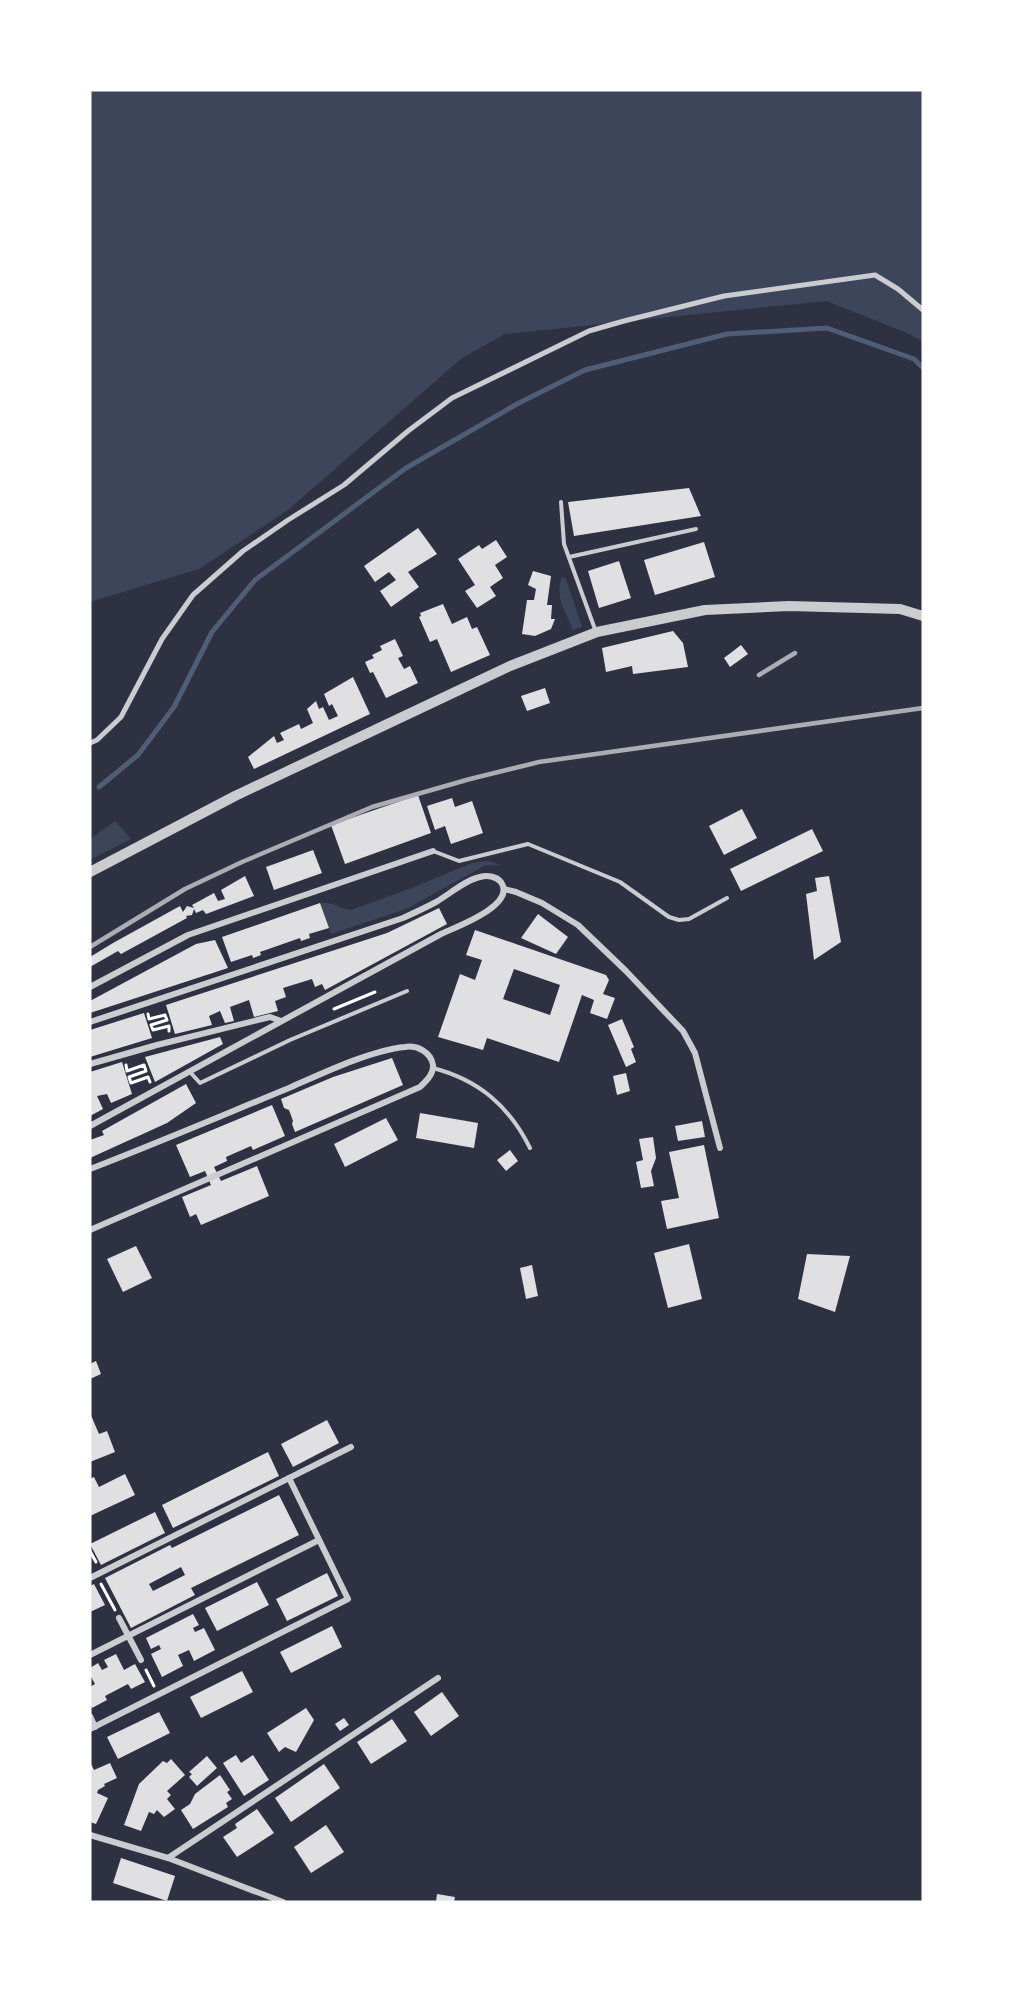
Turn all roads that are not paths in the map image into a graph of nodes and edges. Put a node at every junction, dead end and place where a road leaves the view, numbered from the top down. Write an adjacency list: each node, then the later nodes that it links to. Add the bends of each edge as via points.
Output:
1 (923, 310): 7 (street, via 875,275 724,296 589,331 452,398 344,485 243,551 193,595 162,639 121,717)
2 (561, 502): 4 (lane)
3 (696, 529): 4 (lane)
4 (568, 557): 6 (lane)
5 (923, 616): 6 (street, via 900,609 705,609)
6 (597, 632): 9 (street, via 510,666 235,796)
7 (90, 743)
8 (433, 851): 11 (lane, via 459,861 528,844 620,882 679,920 689,919); 12 (street, via 188,935)
9 (90, 872)
10 (504, 890): 14 (street, via 498,904 487,912); 15 (street, via 495,877 477,877 403,918); 21 (street, via 542,903 578,926 683,1031 695,1053)
11 (727, 898)
12 (90, 987)
13 (407, 991): 18 (lane, via 200,1083)
14 (281, 1021): 16 (street, via 270,1017); 18 (street)
15 (90, 1022)
16 (90, 1064)
17 (433, 1068): 20 (lane, via 463,1077 491,1096 522,1132); 22 (street, via 426,1052 417,1047 382,1052); 23 (street, via 420,1087)
18 (190, 1072): 19 (street)
19 (90, 1126)
20 (530, 1148)
21 (720, 1149)
22 (90, 1169)
23 (90, 1230)
24 (351, 1447): 25 (street)
25 (289, 1478): 26 (street); 27 (street)
26 (319, 1540): 29 (street); 34 (street, via 348,1599)
27 (93, 1576)
28 (119, 1618): 29 (street)
29 (128, 1636): 30 (street); 31 (street)
30 (90, 1655)
31 (141, 1660)
32 (438, 1678): 36 (street)
33 (90, 1716): 34 (street)
34 (93, 1728)
35 (90, 1835): 36 (street)
36 (168, 1858): 37 (street)
37 (283, 1902)

